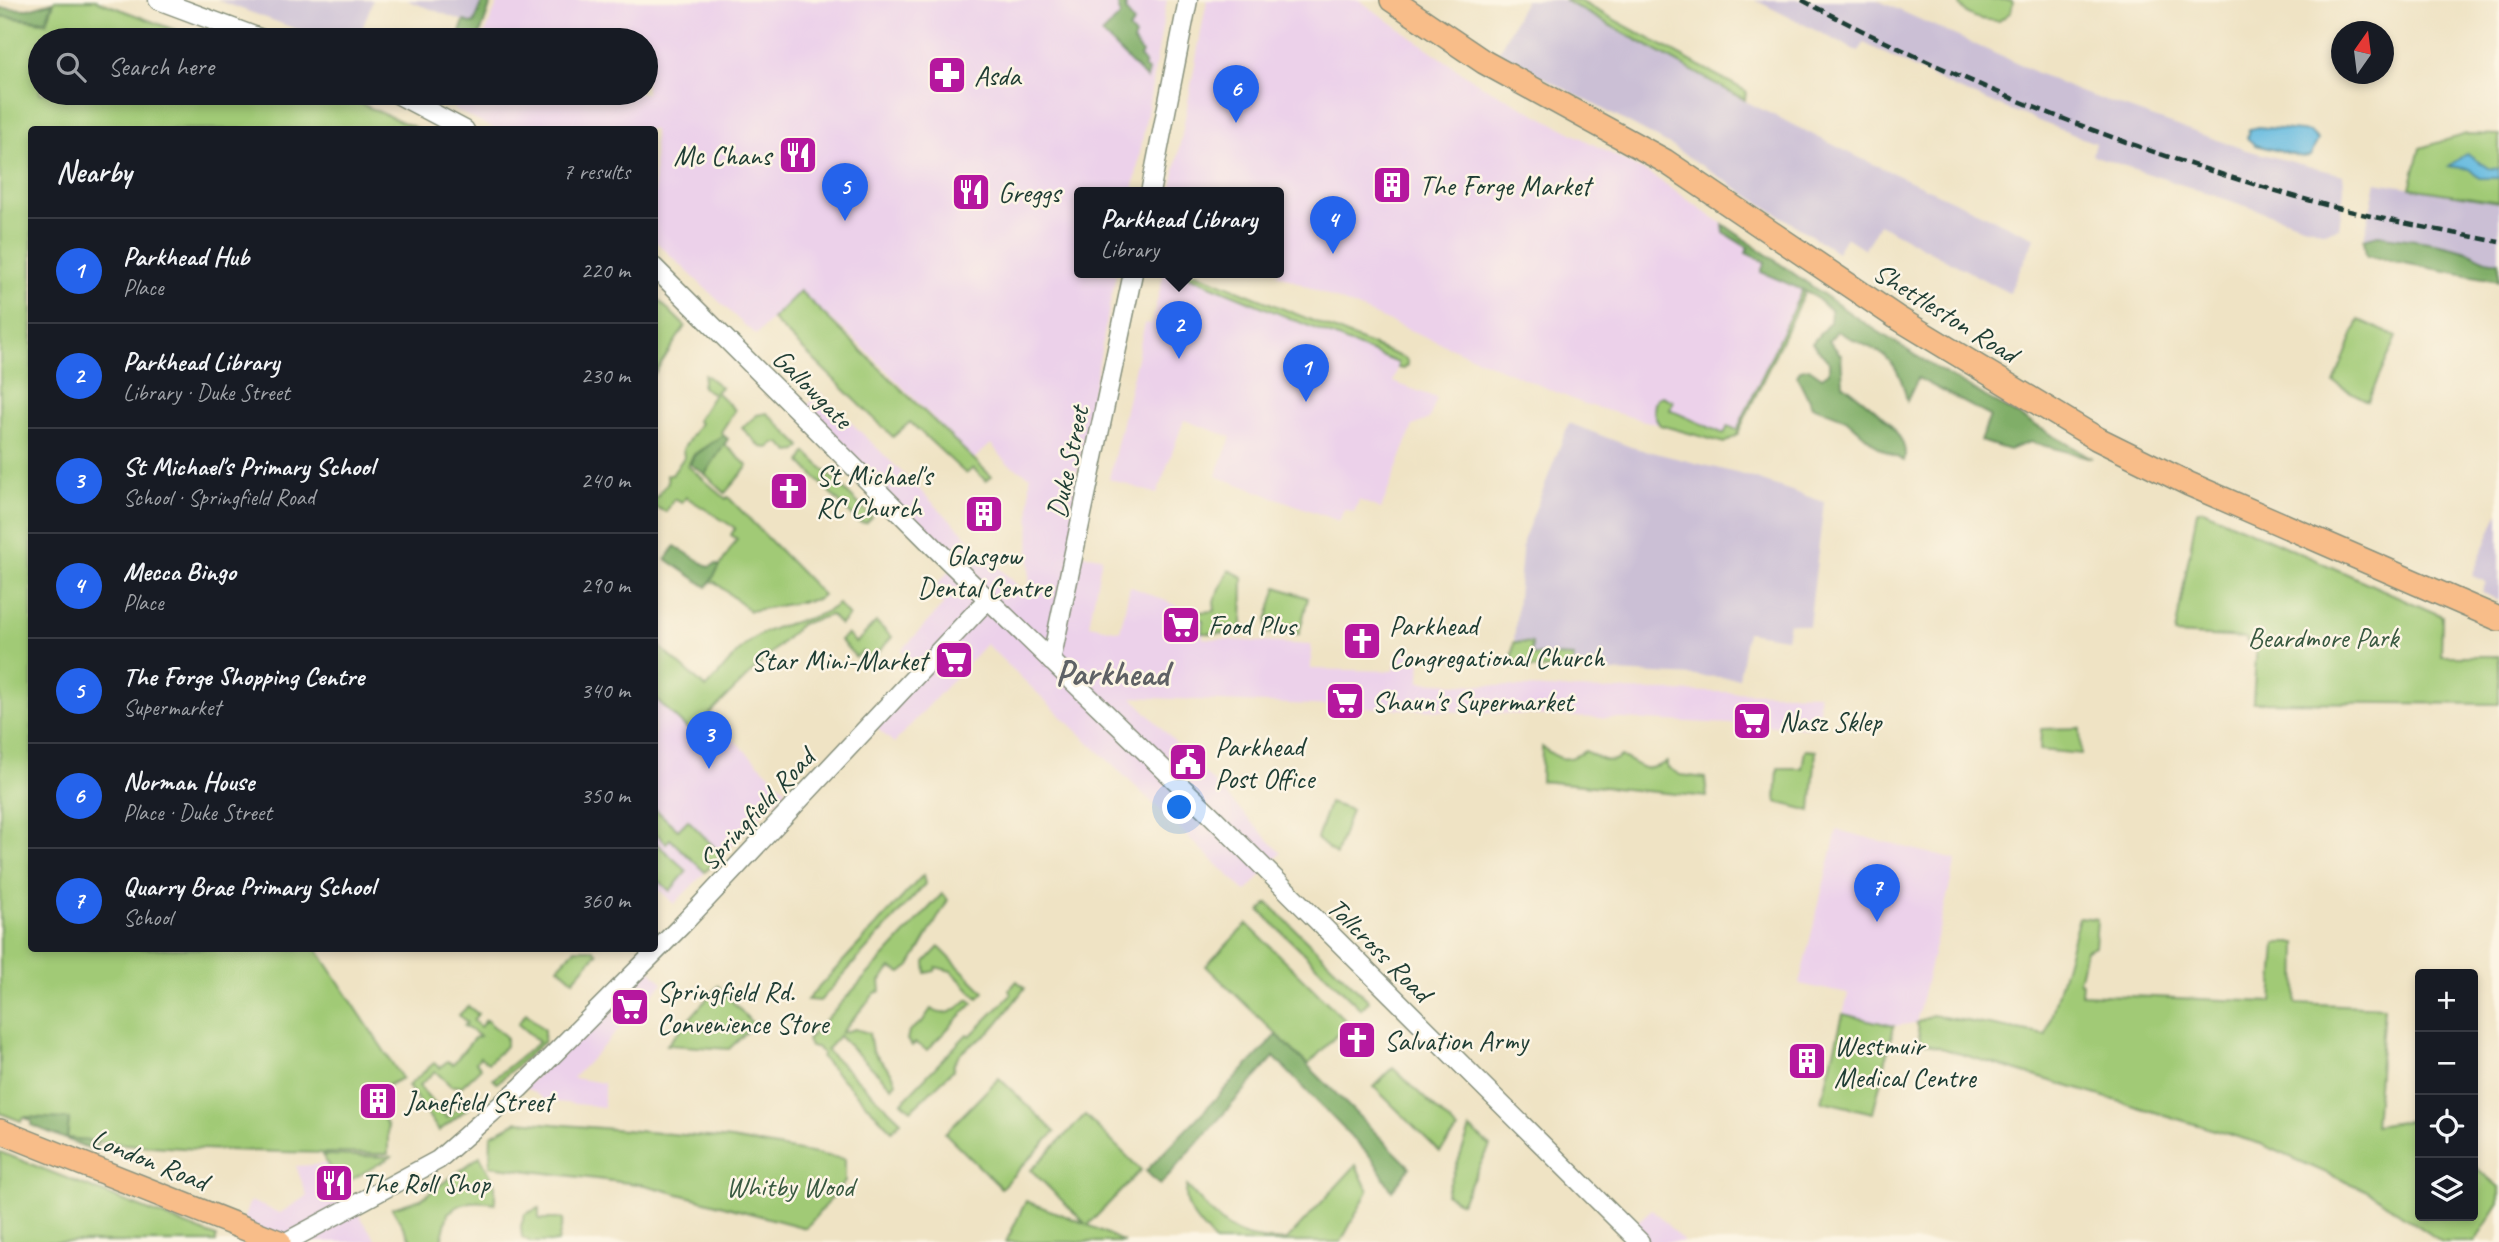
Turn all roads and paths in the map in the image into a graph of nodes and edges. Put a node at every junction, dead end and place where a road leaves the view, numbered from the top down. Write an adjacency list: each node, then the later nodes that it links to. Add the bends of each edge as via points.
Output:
1 (158, 0): 4 (street)
2 (1188, 0): 7 (street)
3 (1392, 0): 11 (main road, Shettleston Road, via 1491,67 1665,161 1896,317 2096,438 2189,484)
4 (233, 28)
5 (418, 105): 6 (street)
6 (457, 126)
7 (1151, 187)
8 (658, 271): 10 (street, Gallowgate)
9 (1132, 278): 12 (street, Duke Street)
10 (988, 600): 12 (street, Gallowgate); 14 (street, Springfield Road)
11 (2499, 619)
12 (1051, 661): 13 (street, Gallowgate)
13 (1083, 692): 19 (street, Tollcross Road)
14 (658, 949)
15 (655, 952): 18 (street, Springfield Road, via 520,1088 438,1160)
16 (0, 1131): 17 (main road, London Road)
17 (279, 1242)
18 (286, 1242)
19 (1640, 1242)

